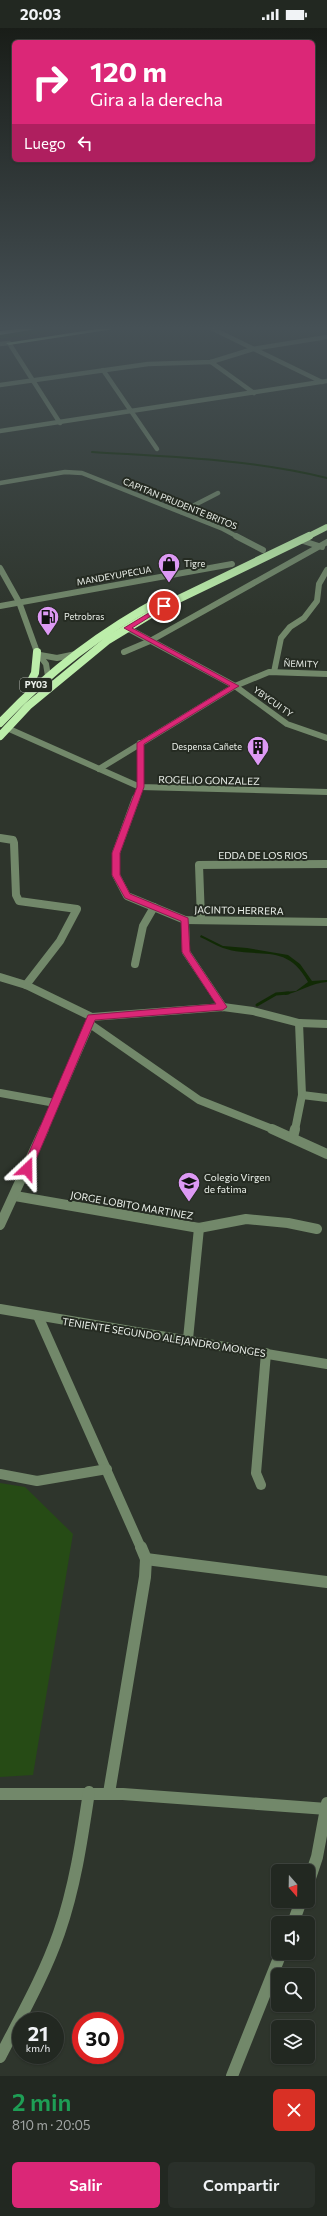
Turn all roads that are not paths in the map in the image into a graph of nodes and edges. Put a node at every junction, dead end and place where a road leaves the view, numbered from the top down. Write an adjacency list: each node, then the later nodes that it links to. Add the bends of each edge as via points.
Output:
1 (43, 425): 3 (street)
2 (141, 425): 4 (street)
3 (0, 431)
4 (157, 449)
5 (0, 483): 7 (street, CAPITAN PRUDENTE BRITOS, via 65,472 82,473)
6 (218, 493): 7 (street)
7 (181, 512): 14 (street, CAPITAN PRUDENTE BRITOS, via 223,528)
8 (327, 520): 14 (highway, PY03)
9 (327, 526): 10 (highway, PY03)
10 (300, 540): 12 (street); 20 (highway, PY03, via 164,606)
11 (327, 542): 12 (street)
12 (320, 546): 13 (street); 21 (street)
13 (327, 548)
14 (263, 550): 15 (highway, PY03)
15 (232, 564): 18 (street, MANDEYUPECUA); 24 (highway, PY03, via 122,621)
16 (0, 568): 18 (street)
17 (327, 570): 25 (street, via 319,584 317,601 304,618 290,627 281,638)
18 (19, 602): 19 (street, MANDEYUPECUA); 22 (street)
19 (0, 606)
20 (127, 628): 21 (street, YBYCUI TY); 27 (highway, PY03)
21 (150, 641): 23 (street); 29 (street, YBYCUI TY)
22 (37, 652): 24 (street, via 42,656 57,658); 26 (highway); 31 (highway, via 35,673)
23 (124, 652)
24 (78, 654): 26 (highway, PY03)
25 (274, 672): 28 (street, ÑEMITY); 29 (street, ÑEMITY)
26 (49, 674): 27 (highway); 30 (street); 31 (highway, PY03)
27 (65, 674): 30 (highway, PY03)
28 (327, 674)
29 (235, 686): 34 (street, YBYCUI TY, via 287,724); 35 (street, ÑEMITY)
30 (50, 688): 32 (highway, PY03)
31 (17, 704): 32 (highway, PY03)
32 (2, 724): 33 (highway, PY03); 36 (street, ROGELIO GONZALEZ)
33 (0, 736)
34 (327, 738)
35 (140, 743): 36 (street, ÑEMITY); 37 (street, JACINTO HERRERA)
36 (99, 769): 37 (street, ROGELIO GONZALEZ)
37 (140, 787): 38 (street, ROGELIO GONZALEZ); 41 (street, JACINTO HERRERA, via 116,853 116,875 127,896)
38 (327, 792)
39 (0, 838): 47 (street, via 13,840 14,843 16,895 19,901 77,909 60,941)
40 (327, 864): 43 (street, EDDA DE LOS RIOS, via 199,865)
41 (154, 907): 42 (street, JACINTO HERRERA); 45 (street, via 143,926)
42 (185, 920): 43 (street, JACINTO HERRERA); 48 (street, via 186,952)
43 (201, 920): 44 (street, JACINTO HERRERA)
44 (327, 922)
45 (135, 964)
46 (0, 977): 47 (street)
47 (26, 985): 49 (street)
48 (223, 1007): 49 (street); 50 (street, via 253,1011)
49 (91, 1021): 55 (street); 56 (street, via 199,1100)
50 (299, 1023): 51 (street); 53 (street)
51 (327, 1024)
52 (0, 1093): 55 (street)
53 (302, 1096): 54 (street); 56 (street)
54 (327, 1098)
55 (55, 1103): 58 (street)
56 (293, 1136): 57 (street)
57 (327, 1154)
58 (15, 1196): 59 (street); 60 (street, JORGE LOBITO MARTINEZ)
59 (0, 1225)
60 (199, 1228): 61 (street, JORGE LOBITO MARTINEZ, via 246,1219); 64 (street)
61 (317, 1229)
62 (0, 1309): 63 (street, TENIENTE SEGUNDO ALEJANDRO MONGES)
63 (38, 1316): 64 (street, TENIENTE SEGUNDO ALEJANDRO MONGES); 67 (street)
64 (188, 1339): 65 (street, TENIENTE SEGUNDO ALEJANDRO MONGES)
65 (266, 1353): 66 (street, TENIENTE SEGUNDO ALEJANDRO MONGES); 69 (street, via 256,1473)
66 (327, 1364)
67 (106, 1469): 68 (street, via 37,1481); 70 (street)
68 (0, 1474)
69 (261, 1485)
70 (146, 1559): 71 (street); 73 (street)
71 (327, 1582)
72 (89, 1792): 73 (street); 74 (street); 78 (street, via 81,1847 69,1901 51,1953)
73 (109, 1793): 75 (street)
74 (0, 1794)
75 (326, 1807): 76 (street)
76 (315, 1864)
77 (278, 1960): 79 (street)
78 (0, 2057)
79 (232, 2076)

